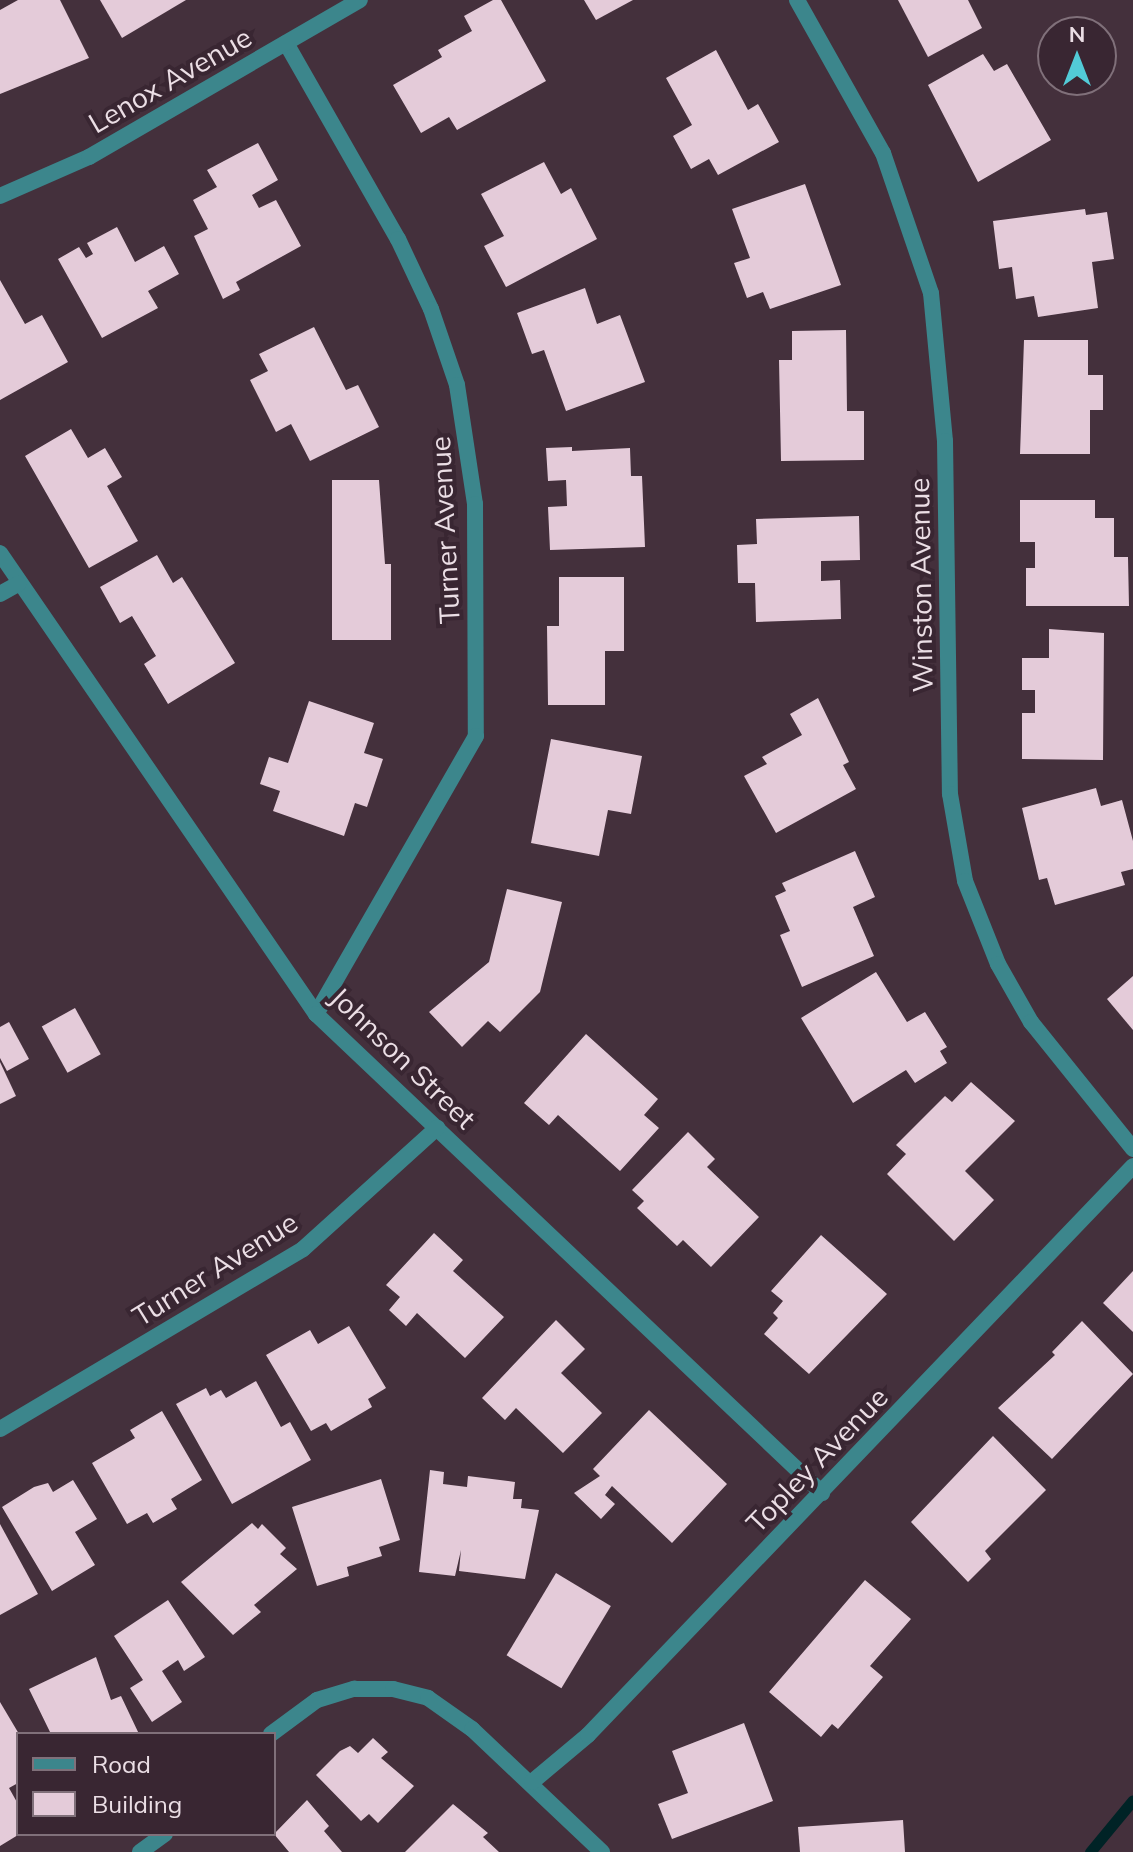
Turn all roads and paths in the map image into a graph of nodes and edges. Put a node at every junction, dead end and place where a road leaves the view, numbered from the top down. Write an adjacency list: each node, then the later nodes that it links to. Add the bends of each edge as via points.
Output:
1 (360, 0): 3 (street, Lenox Avenue)
2 (797, 0): 10 (street, Winston Avenue, via 883,153 931,293 943,403 950,794 965,881 998,964 1031,1022)
3 (286, 43): 4 (street, Lenox Avenue, via 89,157); 8 (street, Turner Avenue, via 398,239 431,309 457,385 475,504 476,736)
4 (0, 196)
5 (0, 553): 6 (street, Johnson Street)
6 (18, 584): 7 (street); 8 (street, Johnson Street)
7 (0, 594)
8 (316, 1014): 9 (street, Johnson Street)
9 (437, 1128): 12 (street, Turner Avenue, via 303,1249); 13 (street, Johnson Street)
10 (1133, 1149)
11 (1133, 1166): 13 (street, Topley Avenue)
12 (0, 1429)
13 (822, 1493): 15 (street, Topley Avenue, via 588,1735)
14 (273, 1732): 15 (street, via 302,1709 335,1694 393,1689 443,1707)
15 (532, 1782): 18 (street)
16 (162, 1836): 17 (street)
17 (140, 1852)
18 (602, 1852)

